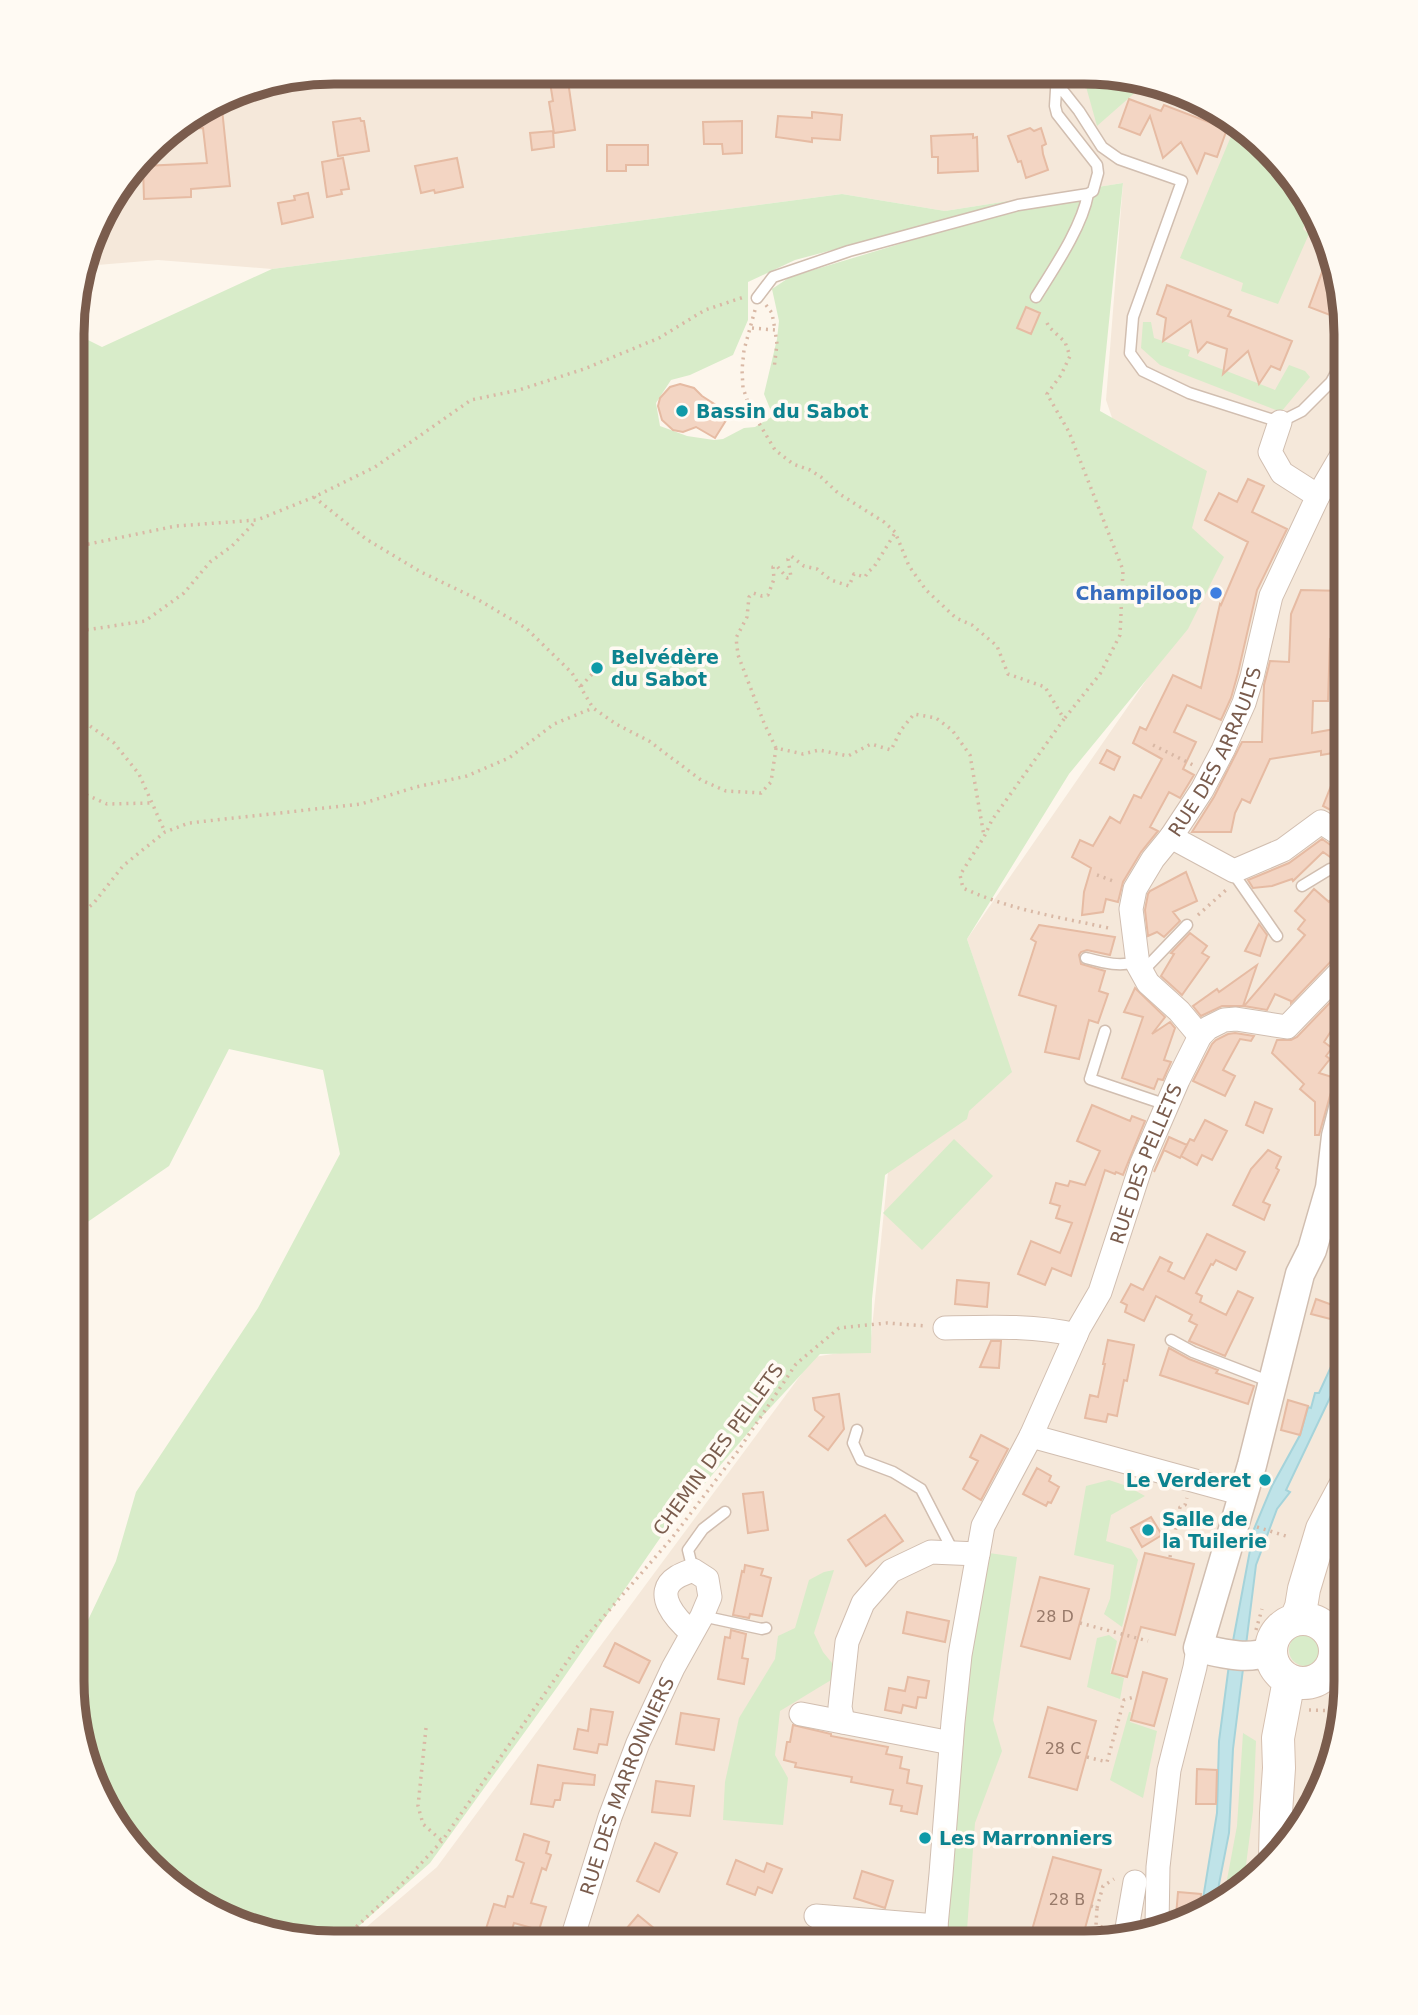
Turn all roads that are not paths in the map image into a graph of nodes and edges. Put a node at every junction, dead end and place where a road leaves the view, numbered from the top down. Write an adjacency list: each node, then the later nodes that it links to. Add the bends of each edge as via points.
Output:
1 (1057, 84): 3 (lane, via 1057,114 1097,165 1097,181)
2 (1061, 84): 7 (lane, via 1102,147 1119,159 1182,181 1133,317 1130,353 1143,371 1189,393)
3 (1088, 194): 4 (lane, via 1075,229); 5 (lane, via 1018,205 849,251 773,277)
4 (1037, 296)
5 (757, 298)
6 (1334, 376): 7 (lane, via 1303,411)
7 (1280, 422): 9 (street, via 1270,452 1282,473)
8 (1334, 469): 9 (street, RUE DES ARRAULTS)
9 (1318, 496): 11 (street, RUE DES ARRAULTS, via 1271,596 1244,703 1210,775)
10 (1334, 830): 13 (street, via 1321,822)
11 (1171, 837): 13 (street); 18 (street, RUE DES ARRAULTS, via 1135,889 1131,909)
12 (1334, 871): 14 (lane, via 1330,869)
13 (1233, 878): 16 (lane)
14 (1302, 886)
15 (1187, 925): 18 (lane)
16 (1277, 936)
17 (1086, 958): 18 (lane)
18 (1140, 967): 21 (street, via 1148,983)
19 (1334, 978): 21 (street, via 1287,1027 1224,1020)
20 (1105, 1031): 22 (lane, via 1090,1080)
21 (1200, 1036): 22 (street, RUE DES PELLETS)
22 (1167, 1105): 25 (street, RUE DES PELLETS, via 1142,1163 1100,1293)
23 (1334, 1146): 27 (street, via 1330,1188)
24 (946, 1328): 25 (street)
25 (1076, 1335): 29 (street, RUE DES PELLETS)
26 (1171, 1340): 27 (lane)
27 (1271, 1382): 30 (street)
28 (857, 1430): 33 (lane, via 853,1443 861,1460 921,1489)
29 (1031, 1436): 30 (street); 34 (street, RUE DES PELLETS, via 983,1526)
30 (1243, 1494): 40 (street)
31 (1334, 1507): 36 (main road, via 1304,1589 1301,1607)
32 (725, 1512): 35 (lane, via 703,1529)
33 (954, 1553): 34 (street); 45 (street, via 931,1552 891,1571 863,1603 847,1642 840,1707)
34 (978, 1554): 46 (street, RUE DES PELLETS, via 960,1655)
35 (691, 1560): 37 (street, RUE DES MARRONNIERS, via 707,1579 710,1597); 37 (street, via 667,1587 666,1601 678,1620)
36 (1309, 1621): 39 (main road, via 1330,1632); 41 (main road, via 1282,1626)
37 (697, 1625): 38 (lane); 52 (street, RUE DES MARRONNIERS, via 625,1775)
38 (766, 1628)
39 (1334, 1640)
40 (1210, 1651): 41 (street); 50 (street, via 1195,1667 1169,1770)
41 (1260, 1653): 43 (main road, via 1280,1673)
42 (1334, 1660): 43 (main road, via 1325,1675)
43 (1303, 1681): 47 (main road, via 1295,1741 1279,1768)
44 (801, 1714): 45 (street)
45 (843, 1722): 46 (street)
46 (951, 1743): 54 (street, RUE DES PELLETS)
47 (1275, 1842)
48 (1135, 1882): 51 (street)
49 (816, 1916): 53 (street)
50 (1157, 1920)
51 (1121, 1928)
52 (575, 1931)
53 (914, 1931)
54 (933, 1931)

